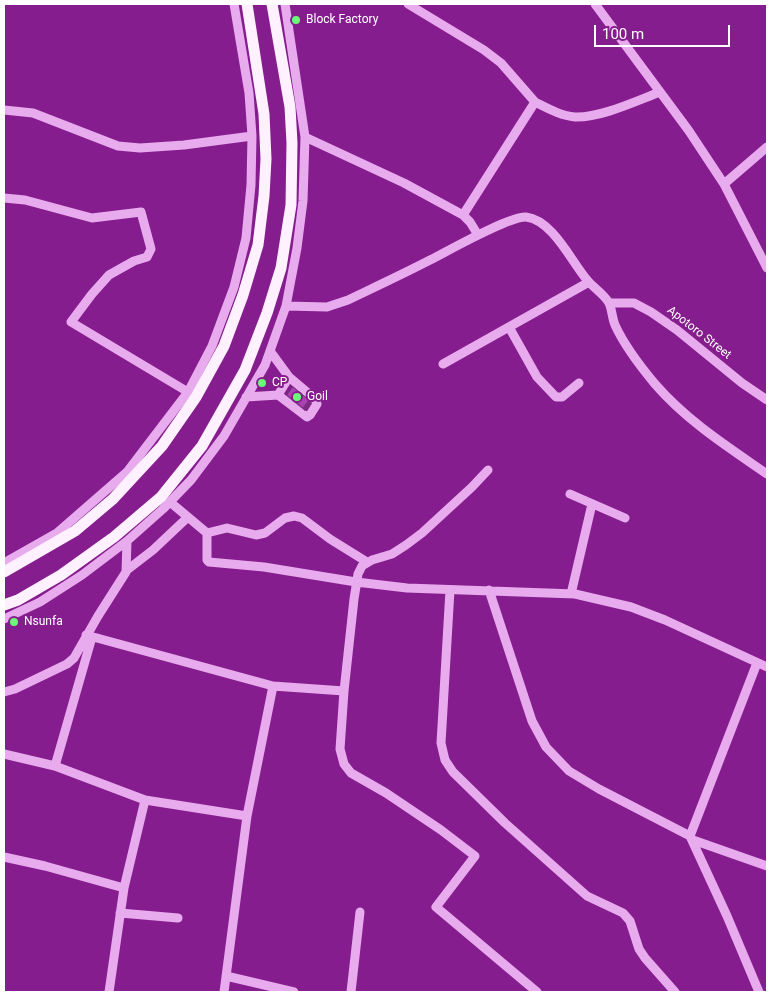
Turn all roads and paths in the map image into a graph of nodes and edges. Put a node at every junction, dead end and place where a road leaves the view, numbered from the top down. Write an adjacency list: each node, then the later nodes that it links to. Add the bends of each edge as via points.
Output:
1 (234, 4): 12 (street, via 249,92)
2 (247, 4): 44 (main road, via 264,114 265,187 258,245 224,346 196,397 162,446 113,499 75,531)
3 (272, 4): 8 (main road)
4 (285, 4): 7 (street)
5 (408, 4): 10 (street, via 501,63)
6 (595, 4): 9 (street)
7 (292, 42): 8 (main road); 13 (street)
8 (280, 44): 49 (main road, via 290,107 291,205 281,268 245,370 202,446 161,497 114,537 61,575)
9 (660, 92): 10 (street, via 594,115 574,117); 15 (street)
10 (535, 102): 17 (street)
11 (4, 110): 12 (street, via 33,113 118,146 184,145)
12 (252, 136): 28 (street, via 246,238 238,271 212,346)
13 (305, 137): 17 (street, via 404,183); 22 (street, via 302,210)
14 (767, 146): 15 (street)
15 (724, 184): 19 (street)
16 (4, 198): 28 (street, via 25,200 92,218 141,212 151,249 147,256 109,275 72,322)
17 (463, 215): 18 (street)
18 (478, 235): 20 (street, via 516,219 526,217 534,220 554,235); 22 (street, via 348,300 327,307)
19 (767, 268)
20 (589, 282): 21 (street); 23 (street)
21 (609, 303): 31 (street, Apotoro Street, via 634,303 651,312); 33 (street, via 619,335 657,386 695,423)
22 (286, 306): 24 (street)
23 (509, 327): 25 (street); 27 (street, via 537,377 556,397 562,397)
24 (270, 351): 26 (street); 30 (street)
25 (443, 364)
26 (289, 377): 29 (street); 29 (street, via 317,404 307,416)
27 (579, 383)
28 (188, 392): 42 (street, via 127,472 57,533)
29 (278, 395): 30 (street)
30 (246, 397): 35 (street, via 224,436)
31 (767, 400)
32 (488, 470): 41 (street, via 422,533 392,554)
33 (767, 474)
34 (570, 494): 36 (street)
35 (170, 502): 37 (street); 40 (street)
36 (592, 504): 38 (street); 48 (street)
37 (188, 517): 39 (street); 43 (street)
38 (625, 518)
39 (207, 533): 41 (street, via 227,528 256,535 294,516 302,518); 45 (street, via 209,562)
40 (127, 541): 43 (street); 50 (street, via 40,602)
41 (367, 562): 45 (street)
42 (4, 563)
43 (127, 570): 51 (street)
44 (4, 572)
45 (356, 582): 46 (street); 55 (street)
46 (450, 590): 47 (street); 74 (street, via 440,743 445,760 505,823 587,896 624,913 639,949)
47 (488, 590): 48 (street); 61 (street, via 532,721 546,747 569,771 599,790)
48 (571, 594): 52 (street, via 631,607)
49 (4, 605)
50 (4, 619)
51 (89, 636): 54 (street); 56 (street, via 67,664); 58 (street)
52 (757, 663): 53 (street); 61 (street)
53 (767, 667)
54 (273, 686): 55 (street); 60 (street)
55 (344, 691): 73 (street, via 340,750 344,764 359,779 386,793 475,856 436,907)
56 (4, 692)
57 (4, 754): 58 (street)
58 (55, 766): 59 (street)
59 (145, 800): 60 (street); 64 (street)
60 (247, 816): 68 (street)
61 (692, 838): 63 (street); 75 (street)
62 (4, 857): 64 (street)
63 (767, 866)
64 (124, 888): 66 (street)
65 (360, 912): 72 (street)
66 (120, 913): 67 (street); 69 (street)
67 (178, 918)
68 (226, 976): 70 (street); 71 (street)
69 (109, 992)
70 (224, 992)
71 (294, 992)
72 (351, 992)
73 (537, 992)
74 (675, 992)
75 (759, 992)

